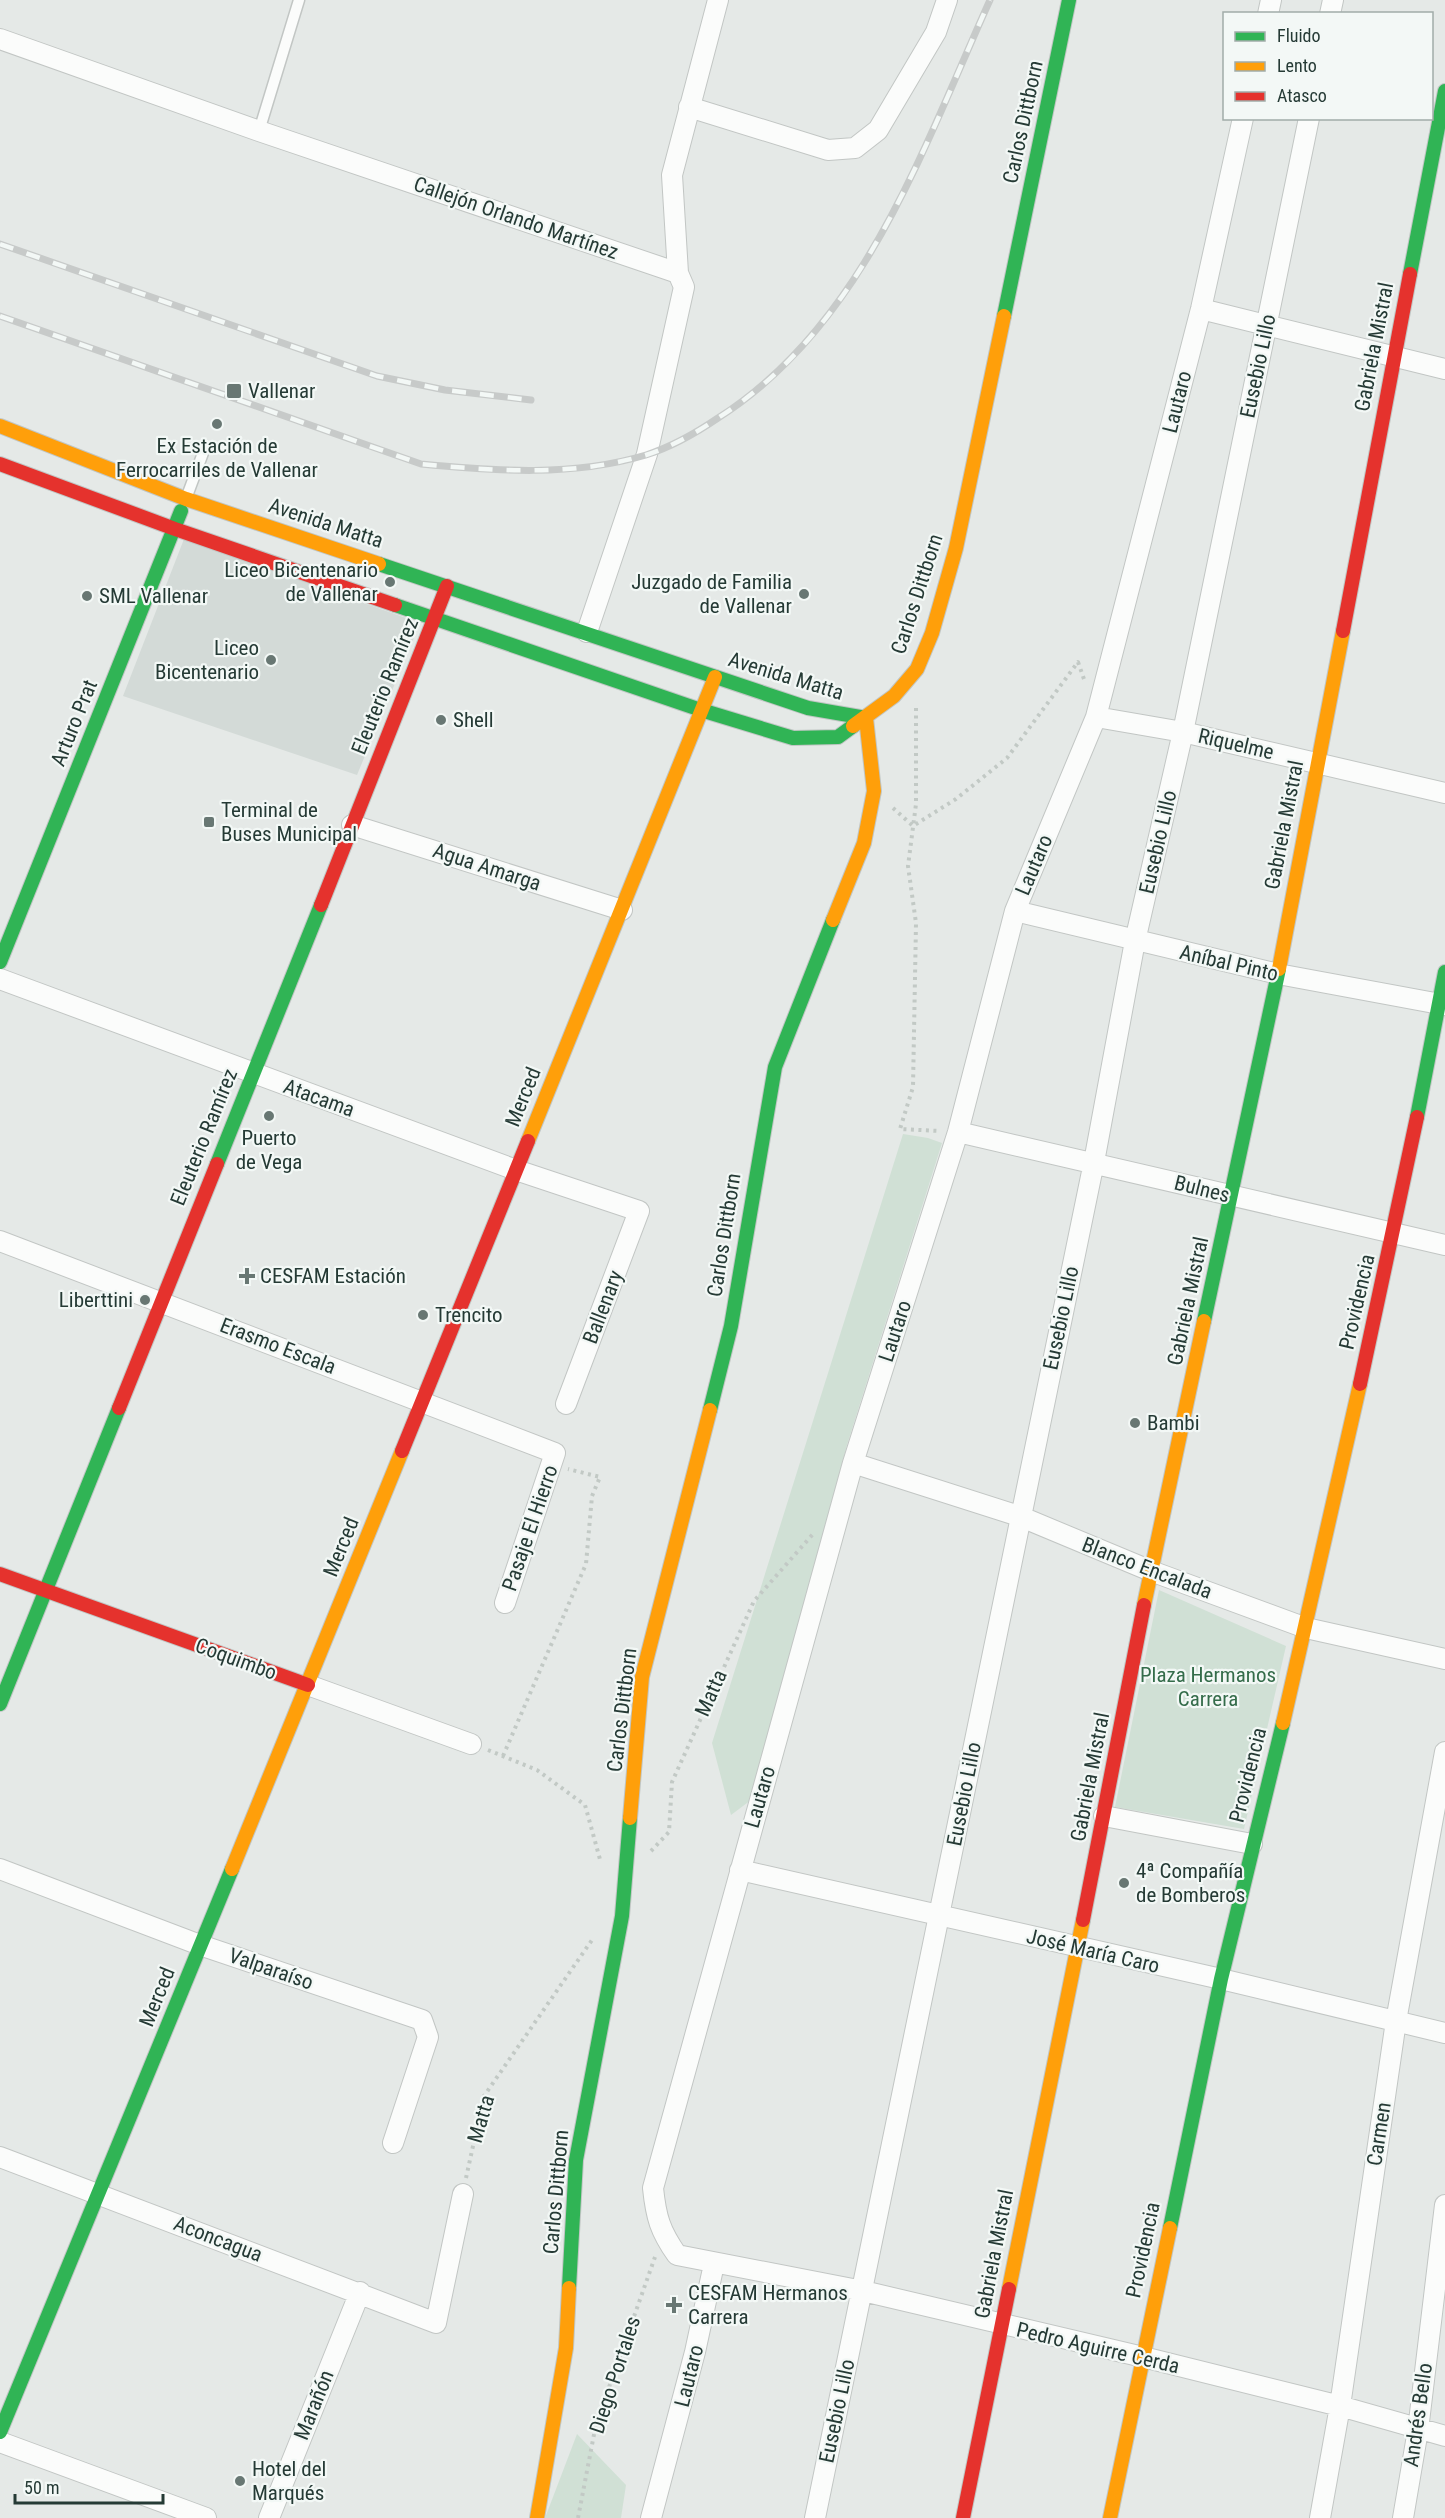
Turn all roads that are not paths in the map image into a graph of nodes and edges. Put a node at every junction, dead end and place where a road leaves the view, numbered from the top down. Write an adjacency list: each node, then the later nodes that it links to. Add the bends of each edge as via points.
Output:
1 (299, 0): 10 (lane)
2 (718, 0): 7 (street)
3 (947, 0): 7 (street, via 936,32 878,130 855,148 828,150)
4 (1070, 0): 27 (main road, Carlos Dittborn, via 956,548 932,633 916,669 894,696)
5 (0, 39): 10 (street, Callejón Orlando Martínez)
6 (1445, 91): 14 (main road, Gabriela Mistral)
7 (689, 107): 11 (street, via 672,175)
8 (1243, 120): 12 (street, Lautaro)
9 (1308, 120): 13 (street, Eusebio Lillo)
10 (260, 131): 11 (street, Callejón Orlando Martínez)
11 (678, 273): 23 (street, via 684,287 647,454)
12 (1201, 309): 13 (street); 26 (street, Lautaro)
13 (1266, 325): 14 (street); 28 (street, Eusebio Lillo)
14 (1393, 356): 15 (street); 29 (main road, Gabriela Mistral)
15 (1445, 369)
16 (0, 426): 19 (main road, Avenida Matta)
17 (203, 453): 19 (lane)
18 (0, 464): 20 (main road, Avenida Matta)
19 (186, 499): 20 (main road, Arturo Prat); 21 (main road, Avenida Matta)
20 (175, 529): 22 (main road, Avenida Matta); 35 (main road, Arturo Prat)
21 (447, 586): 22 (main road, Eleuterio Ramírez); 23 (main road, Avenida Matta)
22 (435, 617): 25 (main road, Avenida Matta); 31 (main road, Eleuterio Ramírez)
23 (587, 632): 24 (main road, Avenida Matta)
24 (715, 677): 25 (main road, Merced); 27 (main road, Avenida Matta, via 808,708)
25 (701, 710): 27 (main road, Avenida Matta, via 793,738 838,737); 32 (main road, Merced)
26 (1096, 717): 28 (street, Riquelme); 33 (street, Lautaro)
27 (866, 718): 92 (main road, Carlos Dittborn, via 874,791 864,843 775,1067 731,1326 642,1677 622,1916 576,2160 566,2348)
28 (1183, 732): 29 (street, Riquelme); 34 (street, Eusebio Lillo)
29 (1318, 762): 30 (street, Riquelme); 37 (main road, Gabriela Mistral)
30 (1445, 794)
31 (352, 825): 32 (street, Agua Amarga); 40 (main road, Eleuterio Ramírez)
32 (622, 910): 43 (main road, Merced)
33 (1015, 911): 34 (street, Aníbal Pinto); 41 (street, Lautaro)
34 (1135, 941): 37 (street, Aníbal Pinto); 42 (street, Eusebio Lillo)
35 (0, 962)
36 (1445, 972): 39 (main road, Providencia)
37 (1278, 974): 39 (street, Aníbal Pinto); 44 (main road, Gabriela Mistral)
38 (0, 979): 40 (street, Atacama)
39 (1441, 1004): 46 (main road, Providencia)
40 (253, 1074): 43 (street, Atacama); 49 (main road, Eleuterio Ramírez)
41 (958, 1132): 42 (street, Bulnes); 53 (street, Lautaro)
42 (1094, 1162): 44 (street, Bulnes); 54 (street, Eusebio Lillo)
43 (516, 1170): 45 (street, Atacama); 50 (main road, Merced)
44 (1232, 1197): 46 (street, Bulnes); 55 (main road, Gabriela Mistral)
45 (639, 1211): 51 (street, Ballenary)
46 (1394, 1233): 48 (street, Bulnes); 59 (main road, Providencia)
47 (0, 1241): 49 (street, Erasmo Escala)
48 (1445, 1245)
49 (161, 1301): 50 (street, Erasmo Escala); 57 (main road, Eleuterio Ramírez)
50 (422, 1400): 52 (street, Erasmo Escala); 61 (main road, Merced)
51 (566, 1404)
52 (554, 1460): 58 (street, Pasaje El Hierro)
53 (853, 1463): 54 (street, Blanco Encalada); 68 (street, Lautaro)
54 (1019, 1516): 55 (street, Blanco Encalada); 69 (street, Eusebio Lillo)
55 (1151, 1571): 59 (street, Blanco Encalada); 65 (main road, Gabriela Mistral)
56 (0, 1574): 57 (main road, Coquimbo)
57 (45, 1592): 61 (main road, Coquimbo); 62 (main road, Eleuterio Ramírez)
58 (505, 1603)
59 (1306, 1628): 60 (street, Blanco Encalada); 66 (main road, Providencia)
60 (1445, 1659)
61 (308, 1685): 63 (street, Coquimbo); 70 (main road, Merced)
62 (0, 1704)
63 (471, 1744)
64 (1445, 1752): 73 (street, Carmen)
65 (1104, 1816): 66 (street); 71 (main road, Gabriela Mistral)
66 (1252, 1844): 72 (main road, Providencia)
67 (0, 1869): 70 (street, Valparaíso)
68 (740, 1870): 69 (street, José María Caro); 80 (street, Lautaro, via 653,2188 656,2217 677,2255)
69 (940, 1915): 71 (street, José María Caro); 81 (street, Eusebio Lillo)
70 (201, 1945): 75 (street, Valparaíso, via 422,2020 428,2037); 77 (main road, Merced)
71 (1076, 1948): 72 (street, José María Caro); 83 (main road, Gabriela Mistral)
72 (1221, 1979): 73 (street, José María Caro); 84 (main road, Providencia)
73 (1396, 2022): 74 (street, José María Caro); 85 (street, Carmen)
74 (1445, 2033)
75 (393, 2143)
76 (0, 2157): 77 (street, Aconcagua)
77 (99, 2194): 82 (street, Aconcagua); 87 (main road, Merced)
78 (463, 2194): 82 (street, Aconcagua, via 436,2323)
79 (1445, 2205): 86 (street, Andrés Bello)
80 (714, 2264): 81 (street, Pedro Aguirre Cerda); 93 (street, Lautaro)
81 (863, 2291): 83 (street, Pedro Aguirre Cerda); 94 (street, Eusebio Lillo)
82 (360, 2292): 91 (street, Marañón)
83 (1002, 2325): 84 (street, Pedro Aguirre Cerda); 95 (main road, Gabriela Mistral)
84 (1143, 2357): 85 (street, Pedro Aguirre Cerda); 96 (main road, Providencia)
85 (1340, 2406): 86 (street, Pedro Aguirre Cerda); 97 (street, Carmen)
86 (1418, 2430): 88 (street, Pedro Aguirre Cerda); 98 (street, Andrés Bello)
87 (0, 2432)
88 (1445, 2436)
89 (0, 2442): 90 (street)
90 (206, 2518)
91 (269, 2518)
92 (537, 2518)
93 (651, 2518)
94 (815, 2518)
95 (963, 2518)
96 (1110, 2518)
97 (1320, 2518)
98 (1402, 2518)

